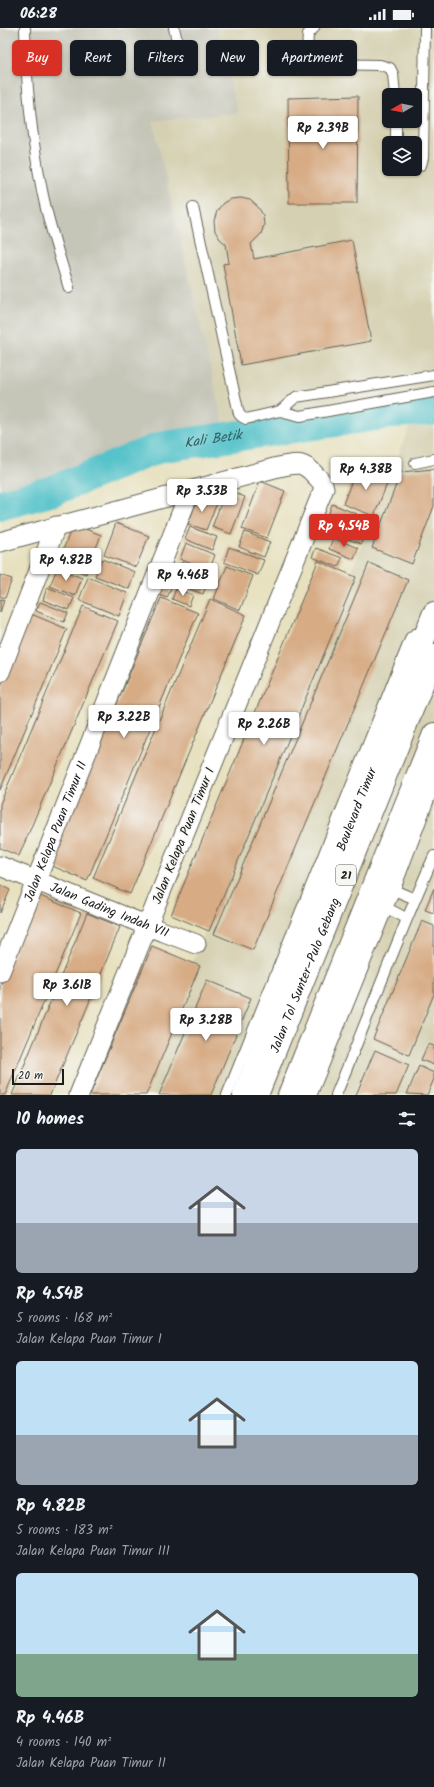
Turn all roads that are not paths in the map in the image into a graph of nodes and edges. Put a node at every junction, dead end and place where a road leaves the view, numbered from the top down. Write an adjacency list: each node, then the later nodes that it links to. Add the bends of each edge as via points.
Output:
1 (25, 28): 9 (lane, via 26,58 41,186)
2 (174, 28): 5 (lane)
3 (314, 28): 6 (lane, via 308,34 309,56 313,62 380,65 390,68)
4 (425, 28): 7 (lane)
5 (177, 40)
6 (394, 88)
7 (422, 160)
8 (193, 207): 12 (lane, via 239,414 246,418)
9 (69, 288)
10 (434, 375): 12 (lane, via 296,397)
11 (434, 392): 12 (lane, via 300,416)
12 (280, 411)
13 (434, 459): 14 (lane)
14 (415, 462)
15 (190, 491): 16 (street); 26 (street, Jalan Kelapa Puan Timur II); 30 (street, Jalan Kelapa Puan Timur I, via 278,467 302,464 323,483 324,488)
16 (56, 526): 17 (street); 21 (street)
17 (0, 542)
18 (434, 613): 19 (main road, Boulevard Timur)
19 (426, 634): 34 (lane, via 415,634 411,637); 35 (main road, Boulevard Timur)
20 (434, 655): 36 (main road, Jalan Tol Sunter–Pulo Gebang / 21)
21 (0, 672)
22 (434, 734): 37 (main road, 21)
23 (433, 775): 27 (main road)
24 (434, 856): 28 (lane)
25 (0, 866): 26 (street, Jalan Gading Indah VII)
26 (36, 880): 30 (street, Jalan Gading Indah VII); 32 (street, Jalan Kelapa Puan Timur II)
27 (385, 896): 28 (lane); 29 (lane); 38 (main road)
28 (414, 899): 29 (lane)
29 (406, 918): 39 (lane, via 388,969)
30 (148, 926): 31 (street, Jalan Gading Indah VII); 33 (street, Jalan Kelapa Puan Timur I)
31 (196, 944)
32 (0, 972)
33 (79, 1095)
34 (228, 1095)
35 (244, 1095)
36 (257, 1095)
37 (289, 1095)
38 (305, 1095)
39 (336, 1095)

